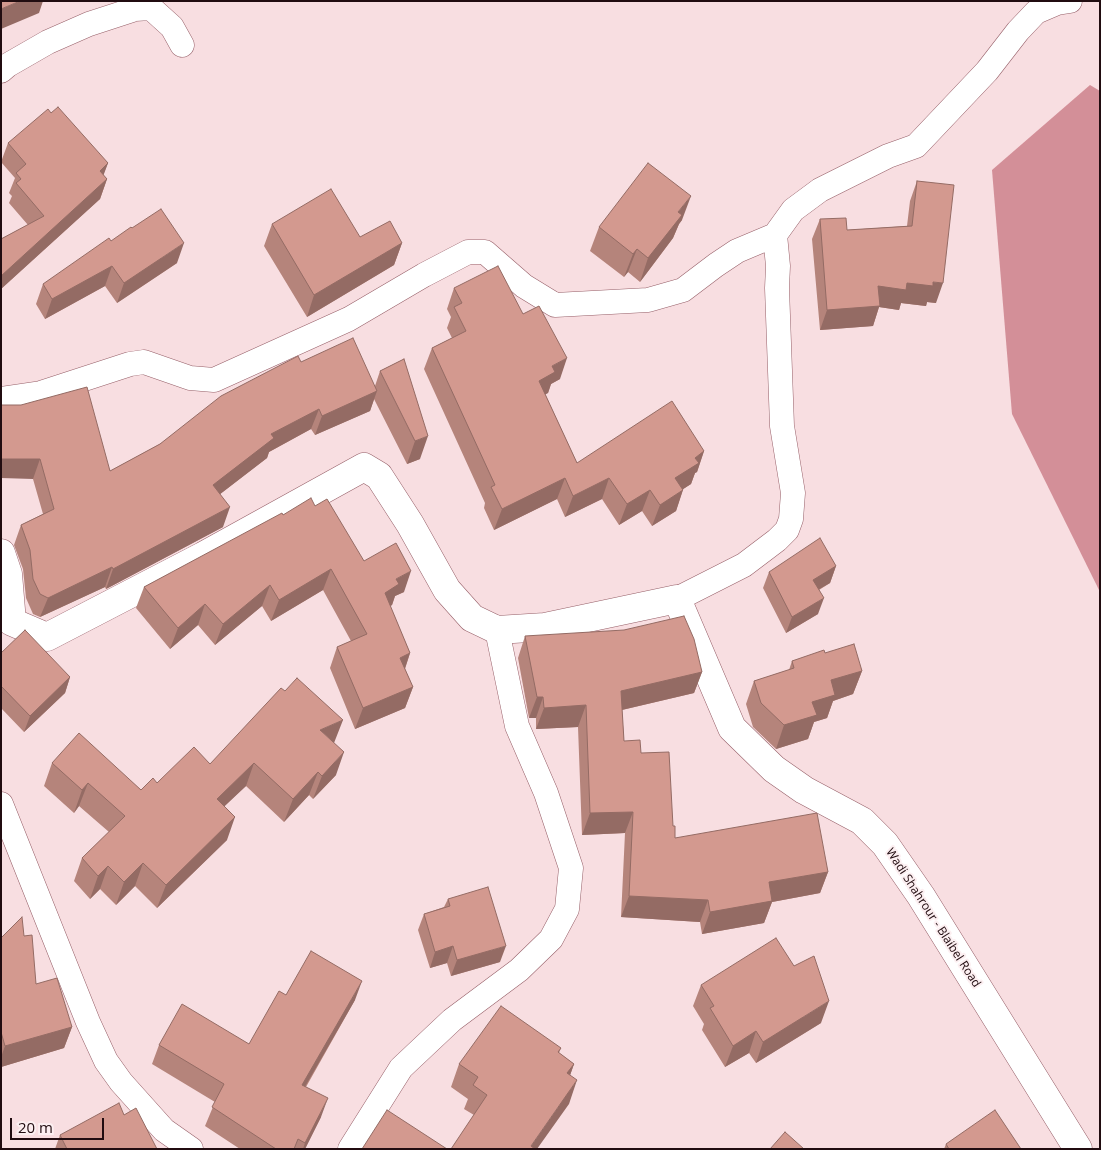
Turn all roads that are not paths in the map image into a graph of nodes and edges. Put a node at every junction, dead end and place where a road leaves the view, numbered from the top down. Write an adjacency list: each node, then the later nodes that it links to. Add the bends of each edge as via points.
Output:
1 (1070, 1): 4 (street, via 1036,12 987,71 916,146 888,156 820,190 793,210)
2 (182, 45): 3 (street, via 172,26 151,8 135,9 48,42)
3 (1, 71)
4 (775, 235): 5 (street, via 737,251 684,290 648,300 555,305 524,286 485,252 468,252 349,319 214,380 190,378 144,362 41,393); 7 (street, via 782,426 793,494 790,519 787,530 744,565)
5 (1, 399)
6 (1, 554): 8 (street, via 8,574)
7 (677, 599): 9 (street, via 545,626); 13 (street, Wadi Shahrour - Blaibel Road, via 732,728 774,769 804,790 862,821 885,844 921,896)
8 (6, 627): 9 (street, via 47,637 364,467 379,476 447,590 472,618)
9 (497, 630): 12 (street, via 517,726 546,793 571,868 567,909 551,939 519,970 452,1020 402,1068)
10 (1, 804): 11 (street, via 106,1061 164,1130)
11 (191, 1149)
12 (350, 1149)
13 (1078, 1149)

